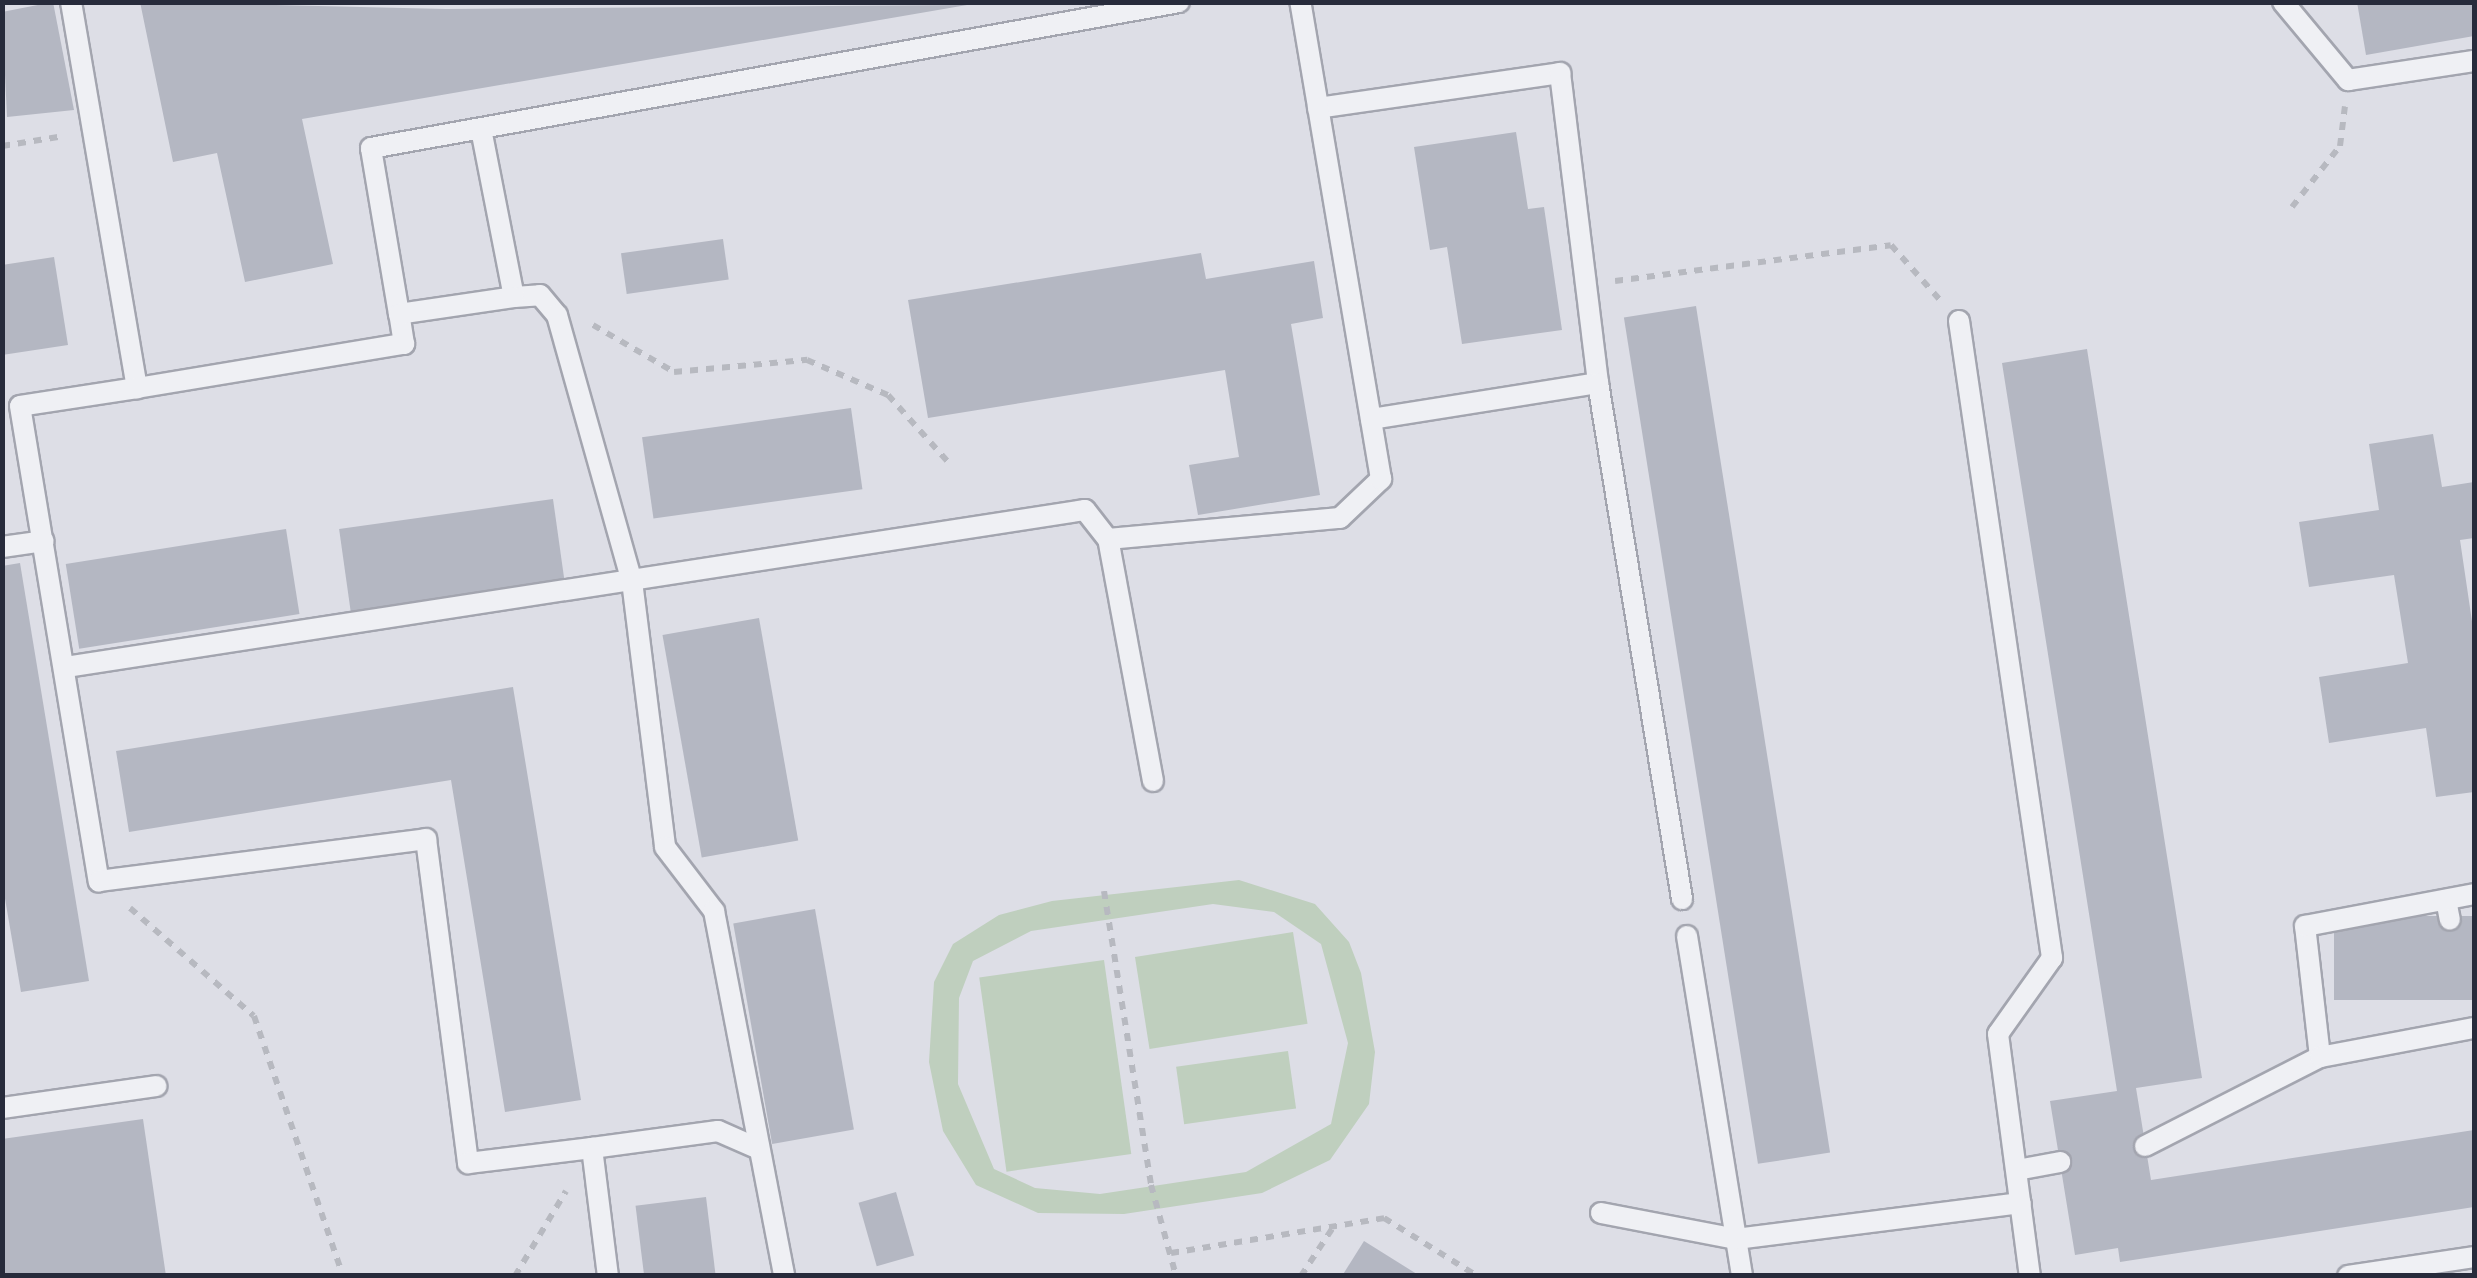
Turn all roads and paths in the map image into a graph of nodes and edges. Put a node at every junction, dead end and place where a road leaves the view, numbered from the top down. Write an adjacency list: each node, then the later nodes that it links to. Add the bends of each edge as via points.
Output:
1 (70, 2): 9 (lane)
2 (1179, 2): 8 (lane)
3 (1300, 2): 7 (lane)
4 (2283, 2): 6 (lane)
5 (2474, 61): 6 (lane)
6 (2348, 80): 11 (path, via 2340,146)
7 (1318, 108): 12 (lane, via 1560,73); 20 (lane)
8 (482, 129): 14 (lane); 15 (lane, via 371,148)
9 (90, 132): 10 (path); 18 (lane)
10 (2, 146)
11 (2292, 208)
12 (1584, 285): 16 (path, via 1891,245); 17 (lane)
13 (540, 295): 14 (lane); 21 (path, via 674,372 807,360 888,396); 25 (lane, via 557,315)
14 (514, 297): 15 (lane)
15 (399, 314): 18 (lane, via 404,344)
16 (1959, 322): 41 (lane, via 2052,958 1998,1034)
17 (1598, 383): 20 (lane); 31 (lane)
18 (137, 388): 19 (lane)
19 (11, 407): 23 (lane)
20 (1371, 420): 22 (lane, via 1381,479 1340,518)
21 (950, 464)
22 (1108, 539): 25 (lane, via 1085,510); 27 (lane)
23 (44, 541): 24 (lane); 26 (lane)
24 (2, 547)
25 (632, 581): 26 (lane); 39 (lane, via 666,847 714,911)
26 (66, 666): 28 (lane)
27 (1153, 781)
28 (99, 880): 38 (lane, via 426,840 468,1164); 48 (path, via 254,1016)
29 (1104, 891): 46 (path)
30 (2474, 894): 34 (lane, via 2448,910 2305,926)
31 (1682, 899)
32 (1687, 936): 45 (lane)
33 (2474, 1028): 34 (lane)
34 (2320, 1057): 37 (lane)
35 (156, 1086): 36 (lane)
36 (2, 1108)
37 (2146, 1146)
38 (592, 1148): 39 (lane, via 718,1130); 49 (path); 50 (lane)
39 (759, 1148): 51 (lane)
40 (2060, 1162): 41 (lane)
41 (2016, 1170): 42 (lane)
42 (2021, 1203): 45 (lane); 56 (lane)
43 (1601, 1212): 45 (lane)
44 (1334, 1226): 46 (path); 53 (path); 54 (path, via 1384,1218)
45 (1736, 1240): 55 (lane)
46 (1171, 1253): 52 (path)
47 (2473, 1264): 57 (lane)
48 (343, 1276)
49 (515, 1276)
50 (608, 1276)
51 (784, 1276)
52 (1176, 1276)
53 (1301, 1276)
54 (1477, 1276)
55 (1742, 1276)
56 (2030, 1276)
57 (2348, 1276)

